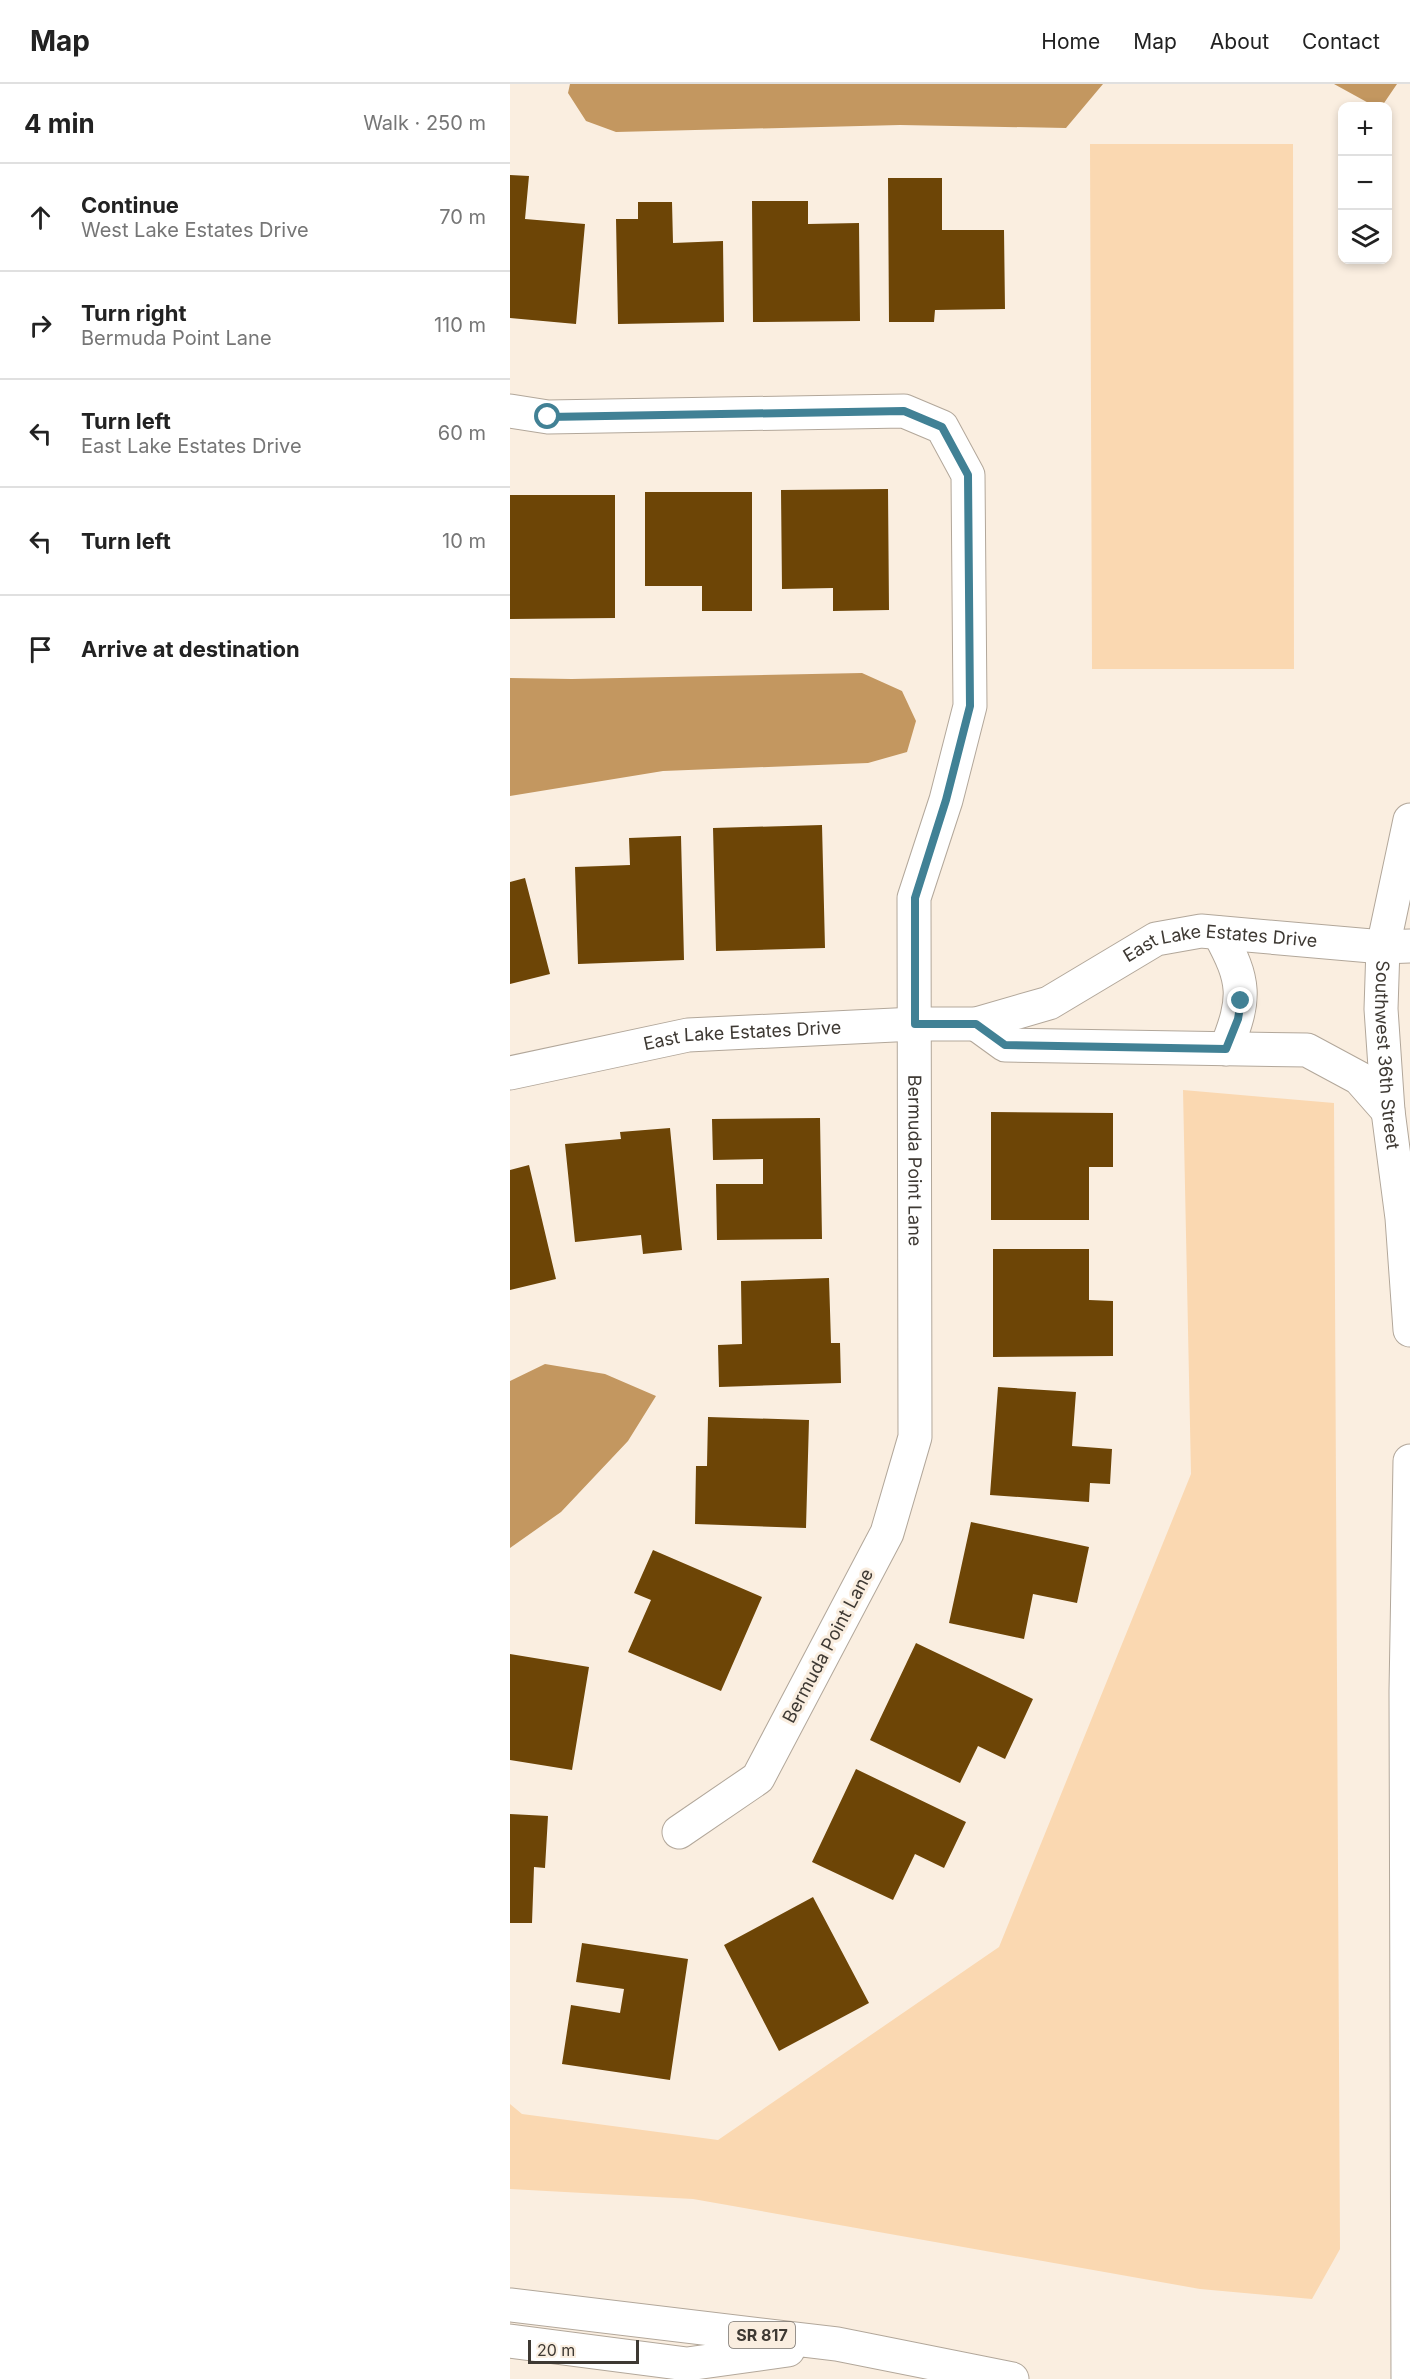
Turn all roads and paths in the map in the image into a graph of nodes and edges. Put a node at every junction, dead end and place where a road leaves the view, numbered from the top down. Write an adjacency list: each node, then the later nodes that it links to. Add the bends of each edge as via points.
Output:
1 (510, 411): 5 (street, Bermuda Point Lane, via 548,417 904,411 942,427 968,475 970,706 915,898)
2 (1410, 820): 4 (street, Southwest 36th Street)
3 (1219, 933): 4 (street, East Lake Estates Drive); 6 (street, East Lake Estates Drive, via 1201,931 1156,939 1049,1003); 7 (street, via 1234,959 1240,983 1238,1019)
4 (1397, 946): 9 (street, Southwest 36th Street, via 1381,1009)
5 (915, 1024): 6 (street, East Lake Estates Drive); 8 (street, East Lake Estates Drive, via 688,1035); 13 (street, Bermuda Point Lane, via 915,1437 887,1533 758,1778)
6 (976, 1024): 7 (street, via 1005,1045)
7 (1226, 1049): 9 (street, via 1307,1050 1359,1078)
8 (510, 1073)
9 (1388, 1111): 10 (street, Southwest 36th Street, via 1402,1218)
10 (1410, 1330)
11 (1410, 1461): 12 (street)
12 (1408, 1691): 18 (street)
13 (679, 1832)
14 (510, 2305): 16 (street, SR 817)
15 (510, 2341): 16 (street, via 687,2364)
16 (837, 2344): 17 (street, SR 817)
17 (1012, 2379)
18 (1408, 2379)

